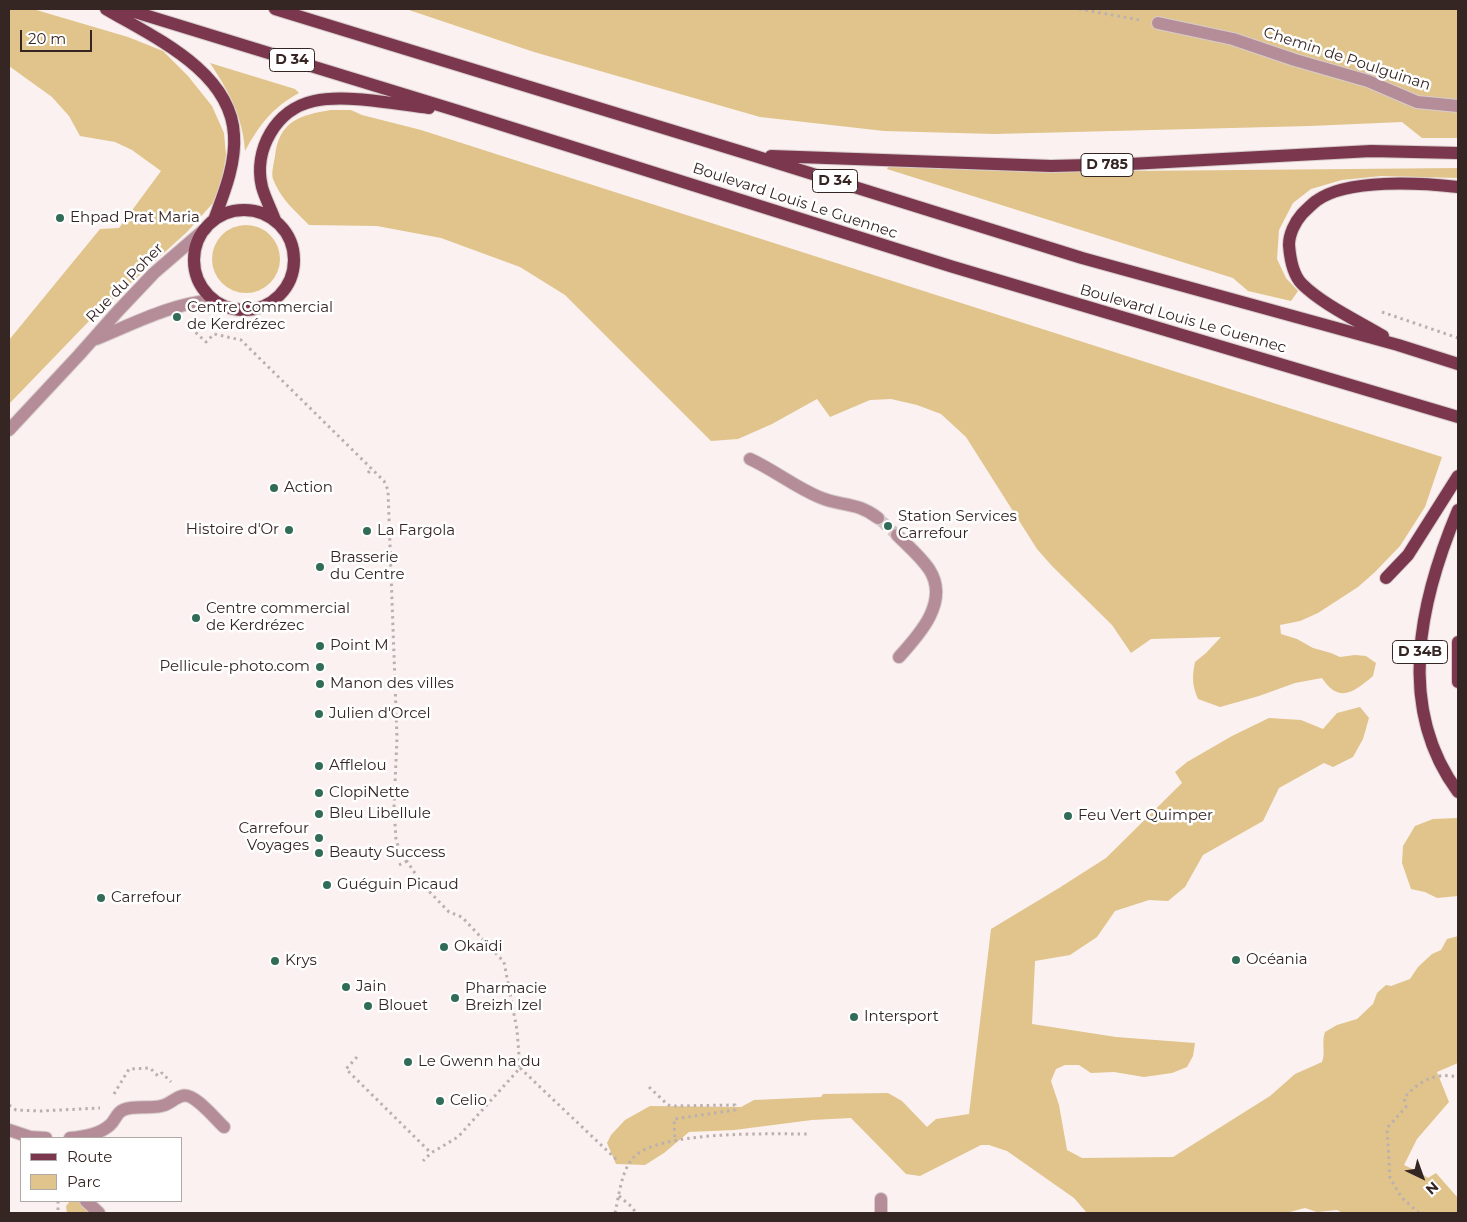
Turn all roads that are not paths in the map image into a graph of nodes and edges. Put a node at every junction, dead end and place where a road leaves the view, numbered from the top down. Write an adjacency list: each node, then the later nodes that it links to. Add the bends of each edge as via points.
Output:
1 (106, 9): 11 (main road, via 182,54 205,75 225,103 231,117 234,153 230,174)
2 (125, 9): 6 (main road, Boulevard Louis Le Guennec / D 34)
3 (275, 9): 8 (main road, Boulevard Louis Le Guennec / D 34)
4 (1158, 23): 5 (street, Chemin de Poulguinan, via 1233,40 1368,81 1417,102)
5 (1458, 106)
6 (458, 111): 10 (main road, via 345,99 314,101 300,106 274,125 263,153 262,187); 16 (main road, Boulevard Louis Le Guennec / D 34, via 959,269)
7 (1458, 153): 8 (main road, D 785, via 1371,151 1051,166)
8 (755, 156): 14 (main road, Boulevard Louis Le Guennec / D 34, via 1082,258)
9 (1458, 187): 14 (main road, via 1380,184 1332,193 1316,200 1298,219 1289,239 1295,274 1302,284 1318,297)
10 (275, 220): 11 (main road, via 264,213 238,210 226,213); 12 (main road, via 292,243 295,258 288,286 267,306 252,310 225,307)
11 (210, 224): 12 (main road, via 199,238 194,260 199,283); 13 (street, Rue du Poher, via 154,273)
12 (213, 300): 13 (street, Rue du Poher, via 166,309)
13 (91, 342): 19 (street, Rue du Poher)
14 (1398, 344): 15 (main road, Boulevard Louis Le Guennec / D 34)
15 (1458, 364)
16 (1421, 405): 17 (main road, Boulevard Louis Le Guennec / D 34); 18 (main road)
17 (1458, 416)
18 (1458, 424)
19 (9, 430)
20 (750, 459): 23 (street, via 825,500 860,506)
21 (1458, 476): 25 (main road, via 1408,555)
22 (1458, 510): 29 (main road, D 34B, via 1428,604 1419,678 1431,740 1446,775)
23 (878, 518)
24 (897, 535): 27 (street, via 930,570 936,592 924,628)
25 (1386, 578)
26 (1458, 642): 28 (main road)
27 (899, 657)
28 (1458, 682)
29 (1458, 792)
30 (224, 1127): 33 (street, via 194,1099 183,1095 163,1106 122,1110 104,1129)
31 (9, 1132): 32 (street)
32 (21, 1137)
33 (76, 1137)
34 (881, 1199): 37 (street)
35 (87, 1202): 36 (street)
36 (99, 1213)
37 (881, 1213)

